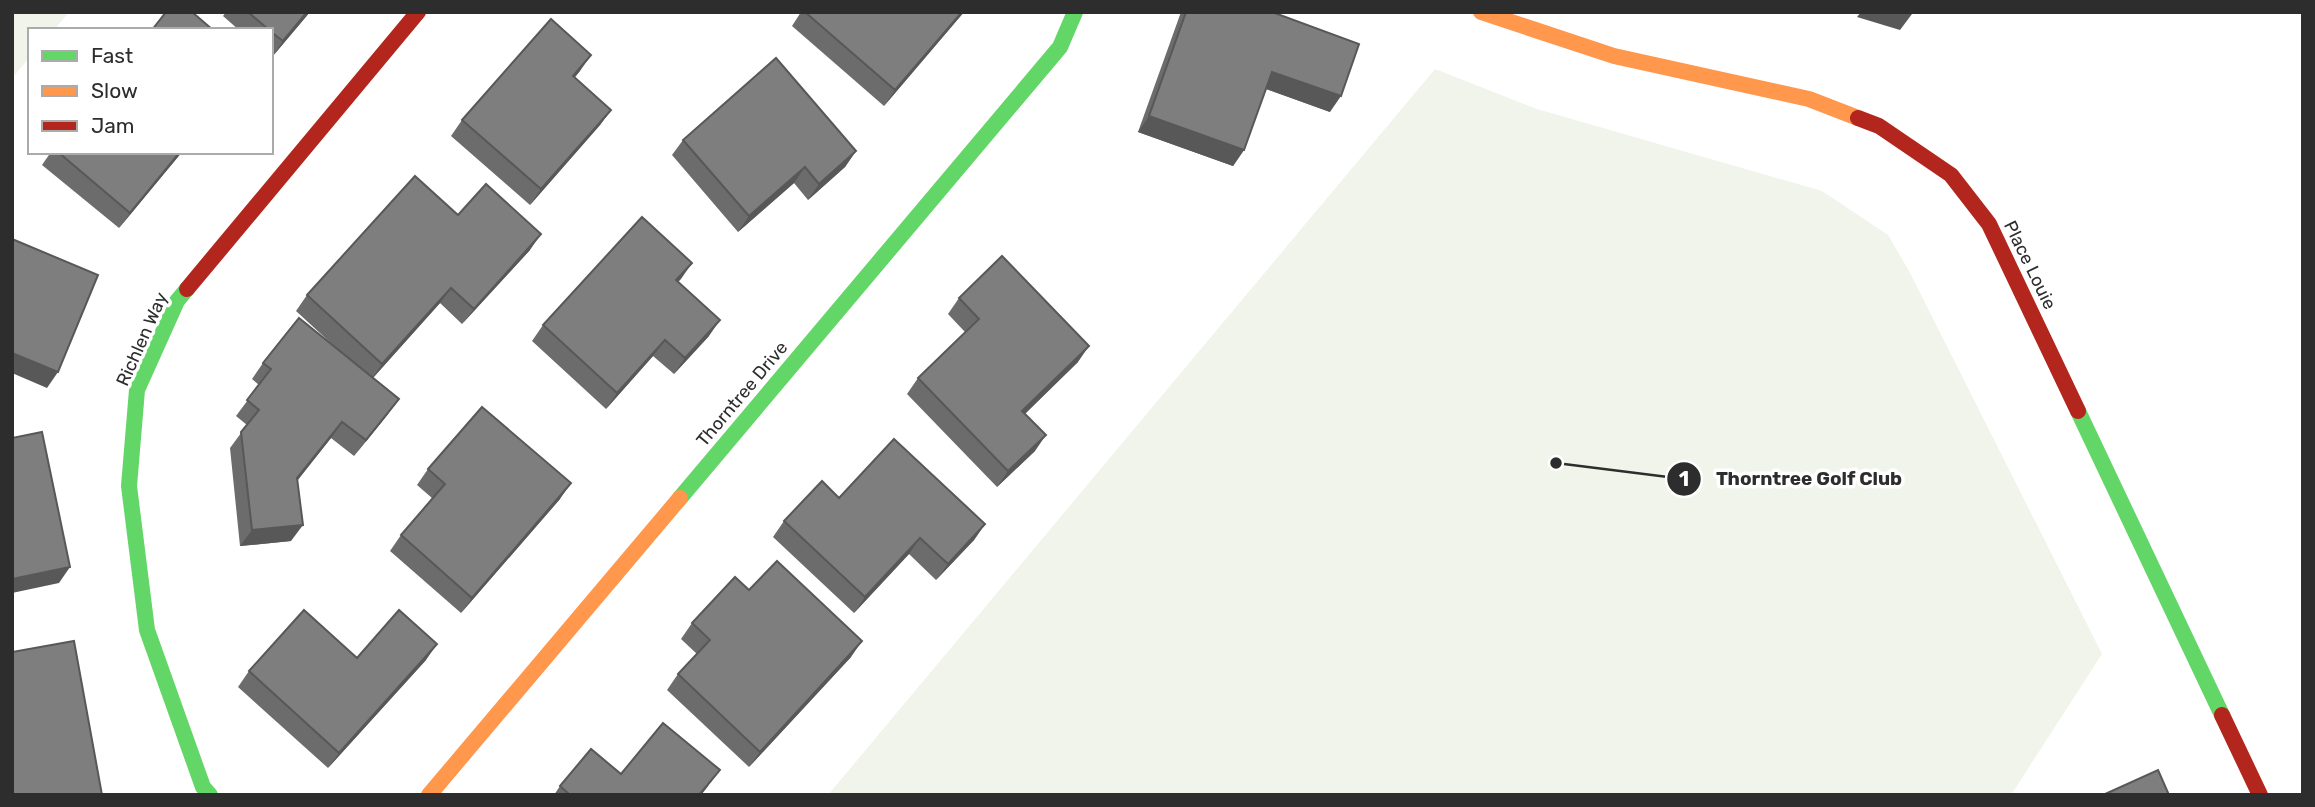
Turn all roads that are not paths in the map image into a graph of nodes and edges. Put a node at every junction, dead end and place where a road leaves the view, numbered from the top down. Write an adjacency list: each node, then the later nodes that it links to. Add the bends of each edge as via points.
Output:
1 (418, 12): 4 (street, Richlen Way, via 177,301 137,390 129,486 147,630 203,787)
2 (1075, 12): 5 (street, Thorntree Drive, via 1059,47)
3 (1481, 12): 6 (street, Place Louie, via 1614,56 1809,99 1879,126 1951,175 1989,224)
4 (210, 795)
5 (429, 795)
6 (2260, 795)

